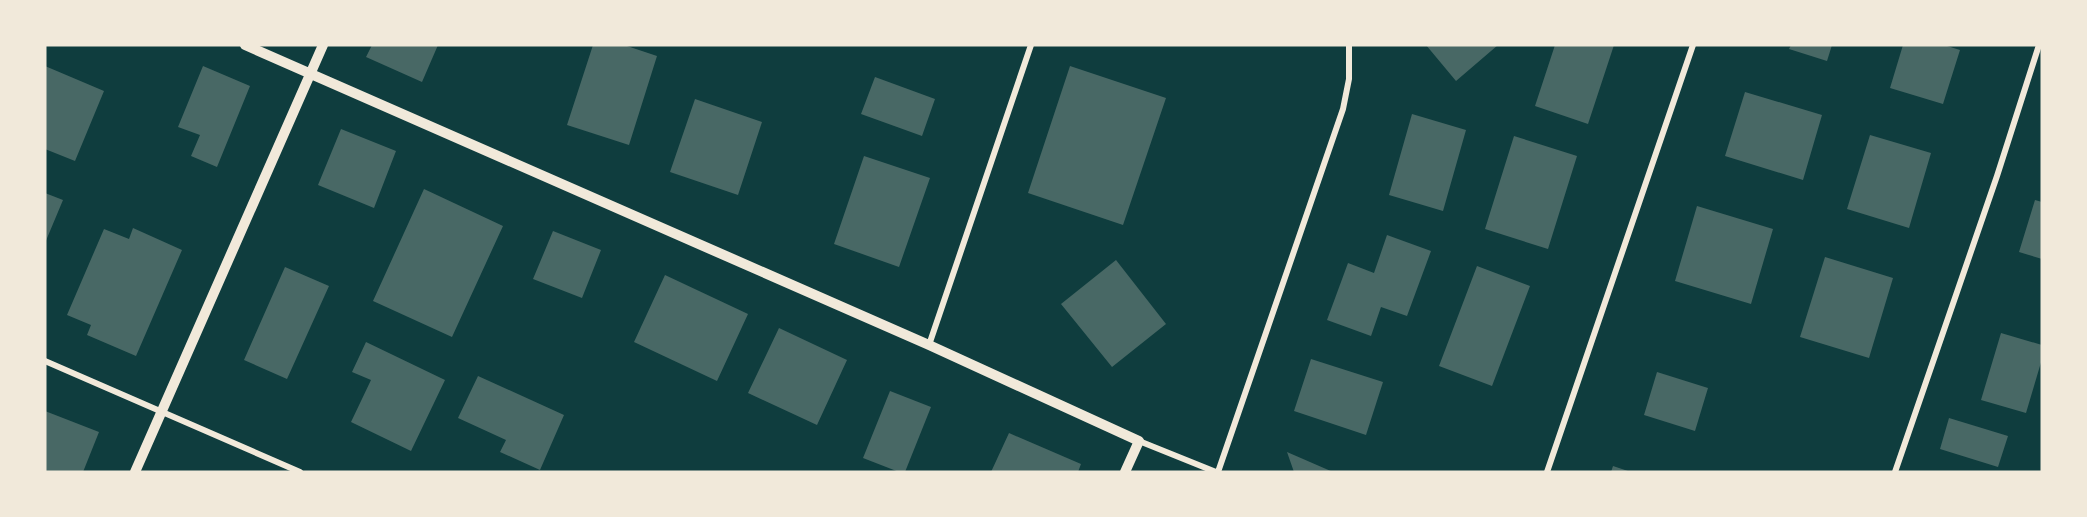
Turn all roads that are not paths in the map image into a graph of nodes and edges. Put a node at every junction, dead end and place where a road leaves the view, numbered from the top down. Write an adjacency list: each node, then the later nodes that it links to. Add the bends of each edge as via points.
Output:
1 (245, 45): 7 (street)
2 (323, 45): 7 (street)
3 (1031, 45): 8 (street)
4 (1349, 45): 15 (street, via 1349,79 1343,109)
5 (1693, 45): 16 (street)
6 (2039, 45): 17 (street)
7 (310, 74): 8 (street); 10 (street)
8 (929, 345): 11 (street)
9 (45, 361): 10 (street)
10 (162, 411): 12 (street); 13 (street)
11 (1139, 441): 14 (street); 15 (street)
12 (135, 472)
13 (300, 472)
14 (1125, 472)
15 (1217, 472)
16 (1547, 472)
17 (1896, 472)

